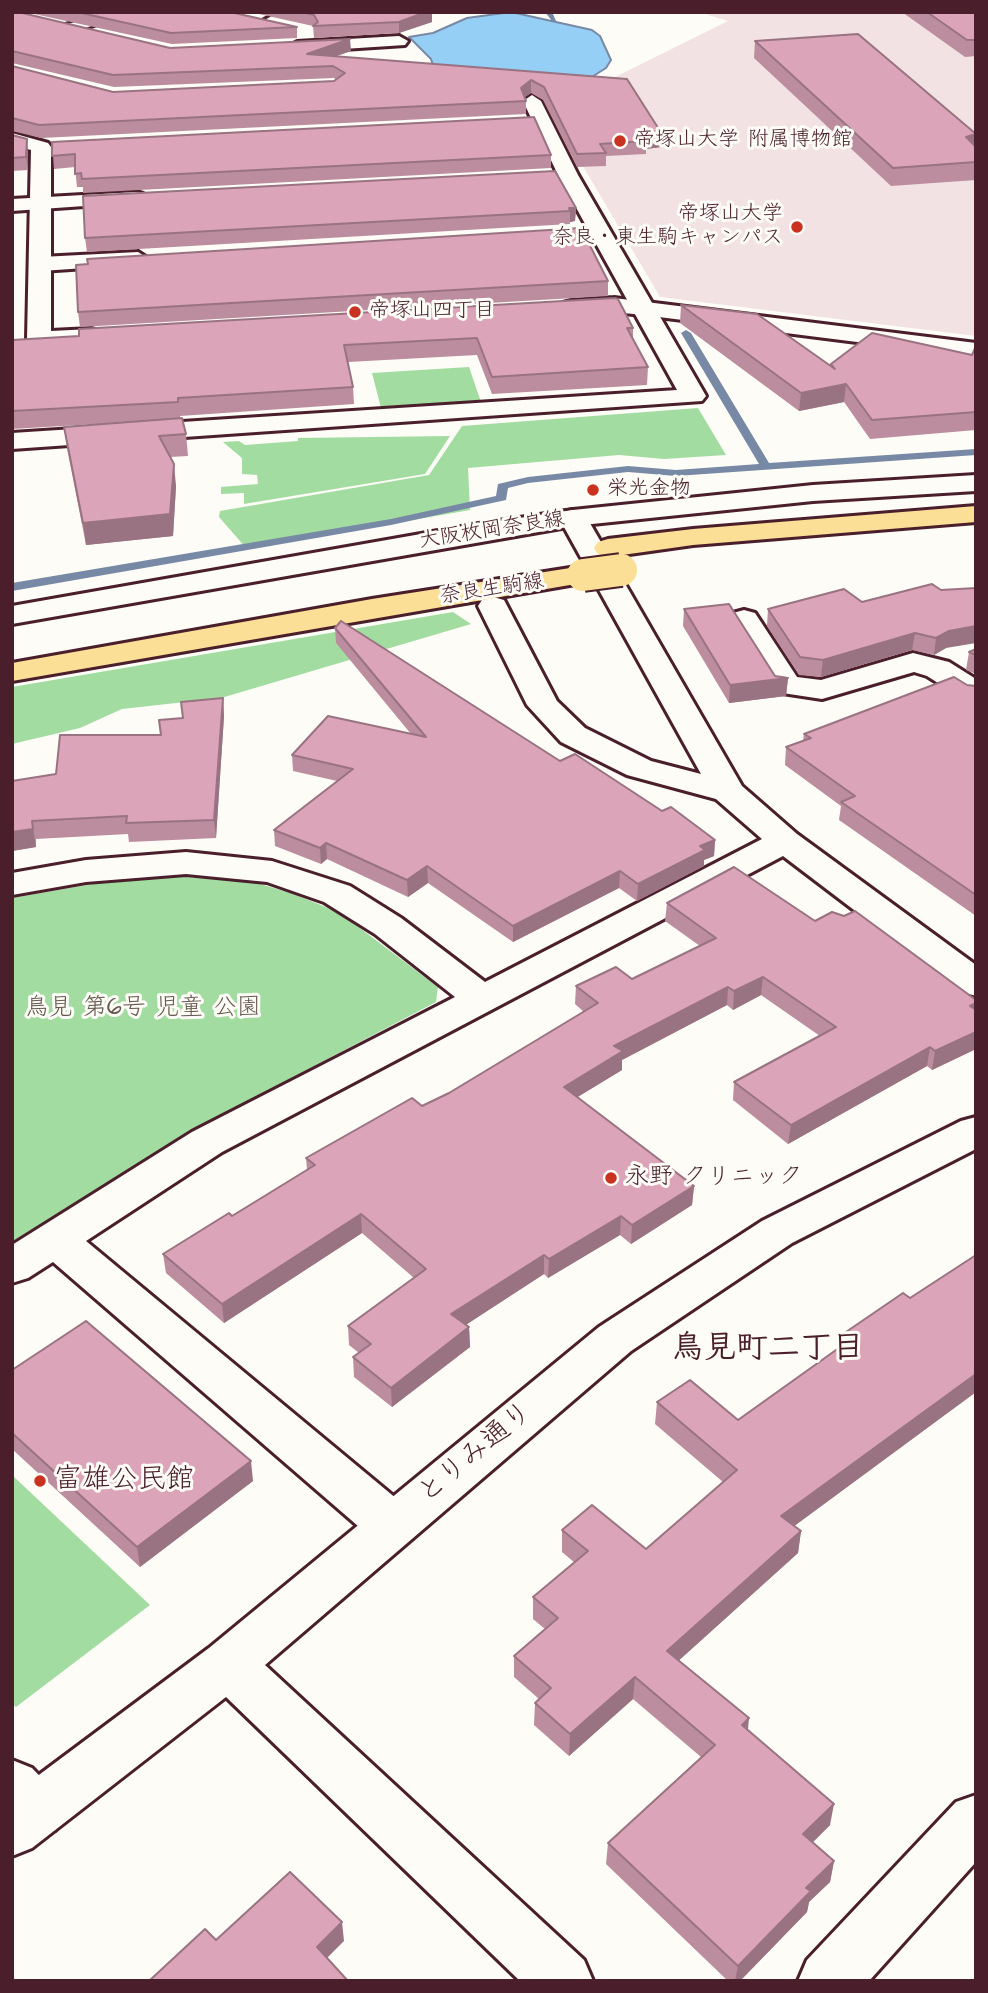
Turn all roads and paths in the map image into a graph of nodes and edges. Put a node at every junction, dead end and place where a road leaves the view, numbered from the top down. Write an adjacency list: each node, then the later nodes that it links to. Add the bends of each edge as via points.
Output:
1 (126, 12): 6 (street)
2 (265, 12): 4 (street)
3 (225, 15): 4 (street)
4 (246, 19): 9 (street, via 316,35)
5 (36, 20): 6 (street)
6 (72, 29): 7 (street); 10 (street)
7 (109, 38)
8 (399, 41): 9 (street)
9 (320, 46): 11 (street); 12 (street)
10 (12, 47)
11 (280, 48)
12 (327, 66)
13 (533, 115): 15 (street)
14 (12, 139): 18 (street, via 48,147)
15 (568, 175): 16 (street); 20 (street)
16 (540, 176)
17 (150, 197): 18 (street)
18 (39, 203): 19 (street); 23 (street)
19 (12, 205)
20 (602, 232): 21 (street); 24 (street)
21 (574, 234)
22 (164, 257): 23 (street)
23 (41, 264): 27 (street)
24 (643, 308): 25 (street, via 614,305); 29 (street); 30 (street, via 693,396)
25 (545, 310)
26 (118, 335): 27 (street)
27 (39, 339): 28 (street)
28 (12, 341)
29 (976, 350)
30 (12, 442)
31 (976, 483): 33 (street, 大阪枚岡奈良線, via 814,493)
32 (976, 514): 35 (main road, 奈良生駒線, via 706,536)
33 (573, 518): 38 (street, 大阪枚岡奈良線); 45 (street)
34 (976, 537): 35 (main road, 奈良生駒線)
35 (615, 559): 36 (main road, 奈良生駒線, bridge)
36 (577, 565): 40 (main road, 奈良生駒線); 43 (main road, 奈良生駒線, via 358,611)
37 (493, 606): 45 (street, via 542,705 573,736 639,768)
38 (12, 615)
39 (744, 619): 42 (street, via 787,685 822,690 913,662)
40 (12, 647)
41 (967, 656): 42 (street)
42 (938, 669): 44 (street)
43 (12, 672)
44 (976, 693)
45 (728, 792): 46 (street)
46 (785, 841): 48 (street); 49 (street)
47 (12, 884): 49 (street, via 186,863 272,872 337,894 388,926)
48 (976, 984)
49 (480, 997): 51 (street, via 207,1142)
50 (976, 1131): 53 (street, とりみ通り, via 777,1233 615,1339)
51 (56, 1240): 52 (street); 53 (street)
52 (12, 1267)
53 (390, 1524): 54 (street, とりみ通り)
54 (228, 1664): 55 (street, とりみ通り); 57 (street)
55 (20, 1809)
56 (976, 1821): 58 (street)
57 (563, 1981)
58 (828, 1981)

